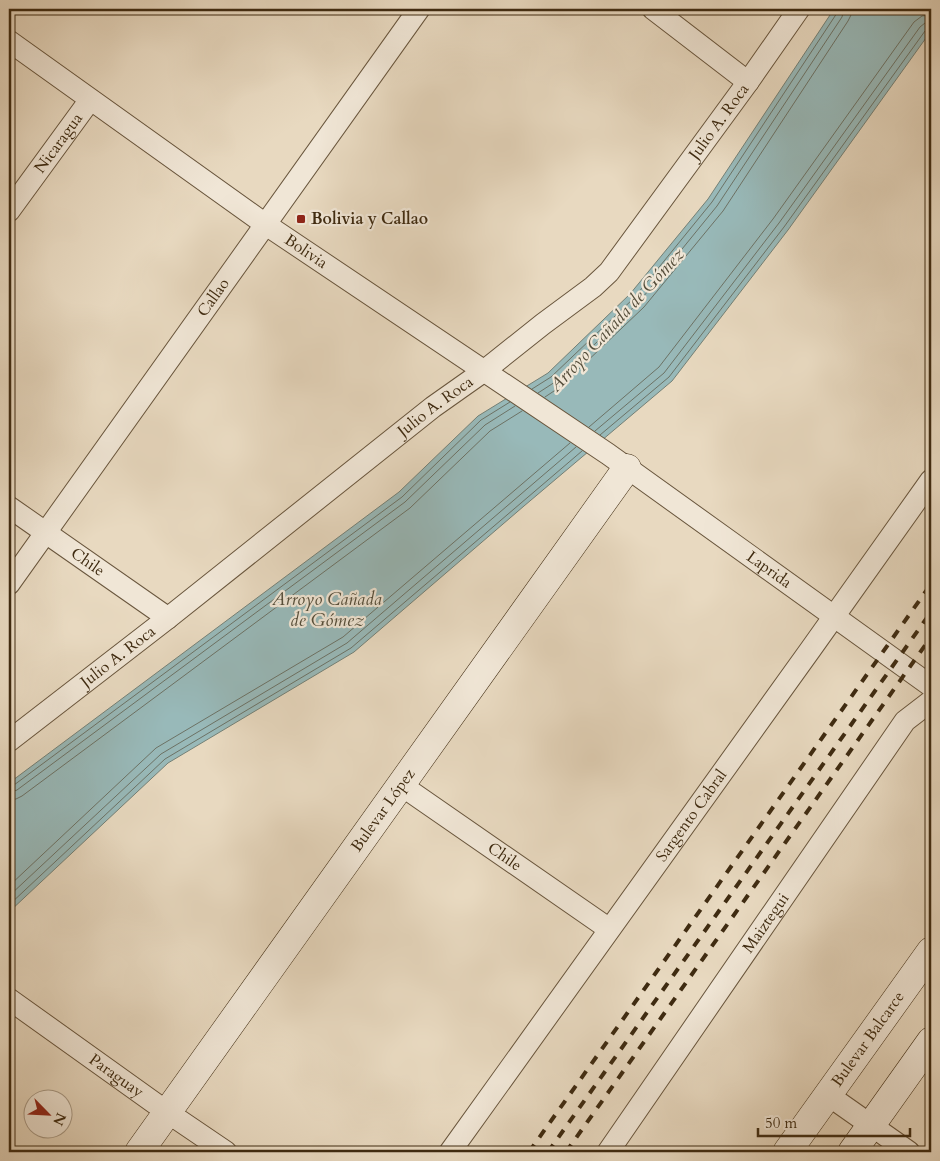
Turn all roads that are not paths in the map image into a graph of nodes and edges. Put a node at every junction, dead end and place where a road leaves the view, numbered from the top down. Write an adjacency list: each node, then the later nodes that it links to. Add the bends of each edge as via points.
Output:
1 (419, 9): 8 (street, Callao)
2 (653, 9): 5 (street)
3 (799, 9): 5 (street, Julio A. Roca)
4 (9, 41): 6 (street, Bolivia)
5 (748, 82): 9 (street, Julio A. Roca, via 609,272)
6 (90, 100): 7 (street, Nicaragua); 8 (street, Bolivia)
7 (9, 211)
8 (265, 224): 9 (street, Bolivia); 13 (street, Callao)
9 (484, 371): 10 (street, Bolivia); 16 (street, Julio A. Roca, via 433,407)
10 (617, 461): 15 (street, Laprida); 20 (main road, Bulevar López)
11 (931, 480): 15 (street, Sargento Cabral)
12 (9, 506): 13 (street, Chile)
13 (46, 533): 14 (street, Callao); 16 (street, Chile)
14 (9, 584)
15 (834, 617): 17 (street, Laprida); 21 (street, Sargento Cabral)
16 (168, 618): 19 (street, Julio A. Roca)
17 (931, 686)
18 (931, 701): 31 (street, Maiztegui, via 904,721)
19 (9, 742)
20 (401, 785): 21 (street, Chile); 26 (main road, Bulevar López)
21 (609, 929): 30 (street, Sargento Cabral)
22 (931, 951): 25 (main road, Bulevar Balcarce)
23 (9, 999): 26 (street, Paraguay)
24 (931, 1041): 27 (main road)
25 (828, 1095): 27 (street); 32 (main road, Bulevar Balcarce)
26 (167, 1112): 28 (main road, Bulevar López); 29 (street, Paraguay)
27 (871, 1125): 33 (main road); 34 (street)
28 (138, 1152)
29 (226, 1152)
30 (450, 1152)
31 (608, 1152)
32 (787, 1152)
33 (852, 1152)
34 (909, 1152)

